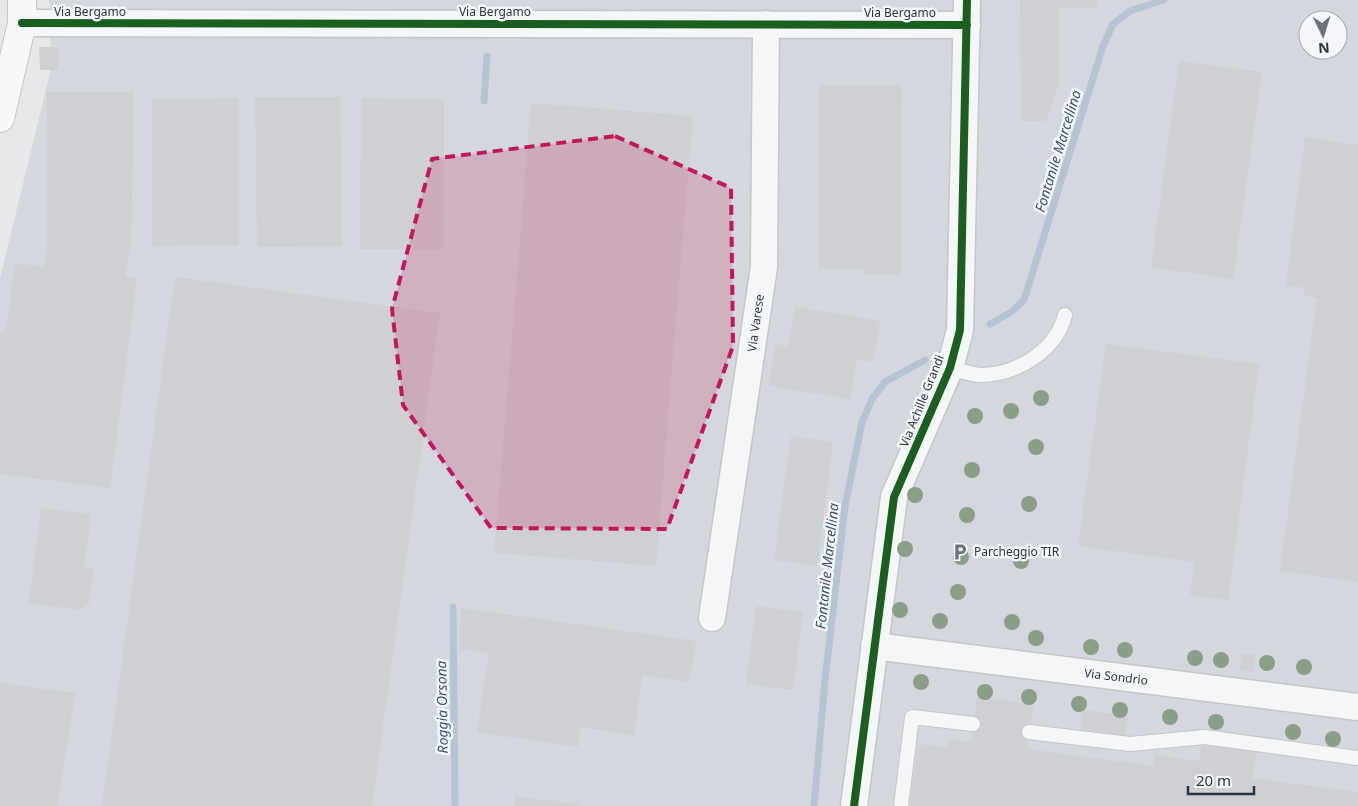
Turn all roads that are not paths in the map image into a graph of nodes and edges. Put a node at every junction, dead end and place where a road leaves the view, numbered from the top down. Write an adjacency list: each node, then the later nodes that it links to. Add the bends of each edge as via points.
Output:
1 (22, 12): 3 (street, Via Bergamo); 4 (street)
2 (967, 12): 3 (street, Via Bergamo); 6 (street, Via Achille Grandi, via 960,330)
3 (766, 24): 7 (street, Via Varese, via 764,267)
4 (0, 118)
5 (1065, 315): 6 (lane, via 1060,329 1046,348 1016,368 981,375)
6 (950, 368): 8 (street, Via Achille Grandi, via 894,497)
7 (712, 618)
8 (874, 646): 9 (street, Via Sondrio); 13 (street, Via Achille Grandi)
9 (1358, 707)
10 (973, 724): 14 (lane, via 912,716)
11 (1029, 732): 12 (lane, via 1130,744 1205,737)
12 (1358, 758)
13 (854, 806)
14 (901, 806)

